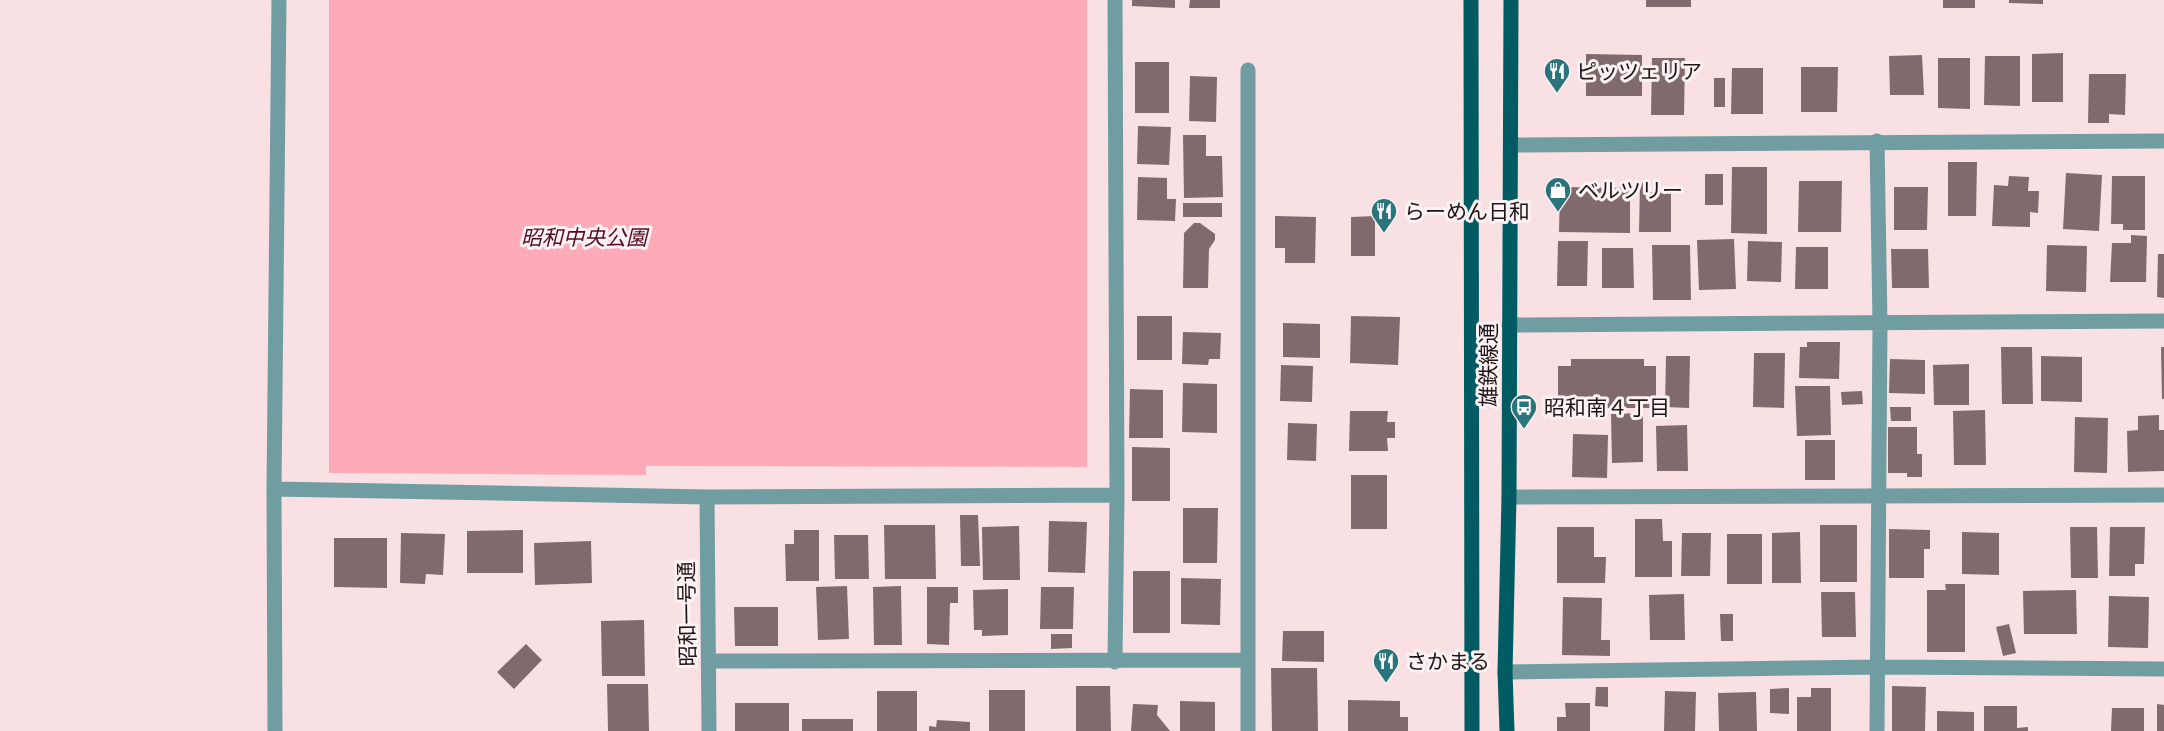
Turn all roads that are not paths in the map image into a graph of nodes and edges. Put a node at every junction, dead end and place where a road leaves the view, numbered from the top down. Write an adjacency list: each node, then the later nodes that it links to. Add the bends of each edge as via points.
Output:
1 (279, 0): 12 (street)
2 (1115, 0): 13 (street)
3 (1471, 0): 27 (main road, 雄鉄線通)
4 (1511, 0): 8 (main road, 雄鉄線通)
5 (1248, 70): 18 (street)
6 (1876, 141): 7 (street); 8 (street); 10 (street)
7 (2164, 141)
8 (1511, 145): 11 (main road, 雄鉄線通)
9 (2164, 321): 10 (street)
10 (1880, 323): 11 (street); 15 (street)
11 (1509, 326): 17 (main road, 雄鉄線通)
12 (274, 489): 16 (street); 24 (street)
13 (1117, 495): 16 (street); 20 (street)
14 (2164, 495): 15 (street)
15 (1878, 496): 17 (street); 21 (street)
16 (707, 497): 19 (street, 昭和一号通)
17 (1509, 497): 23 (main road, 雄鉄線通)
18 (1247, 660): 20 (street); 26 (street)
19 (709, 661): 20 (street); 25 (street, 昭和一号通)
20 (1115, 662)
21 (1879, 667): 22 (street); 23 (street); 29 (street)
22 (2164, 669)
23 (1505, 672): 28 (main road, 雄鉄線通)
24 (275, 731)
25 (709, 731)
26 (1248, 731)
27 (1472, 731)
28 (1507, 731)
29 (1877, 731)

